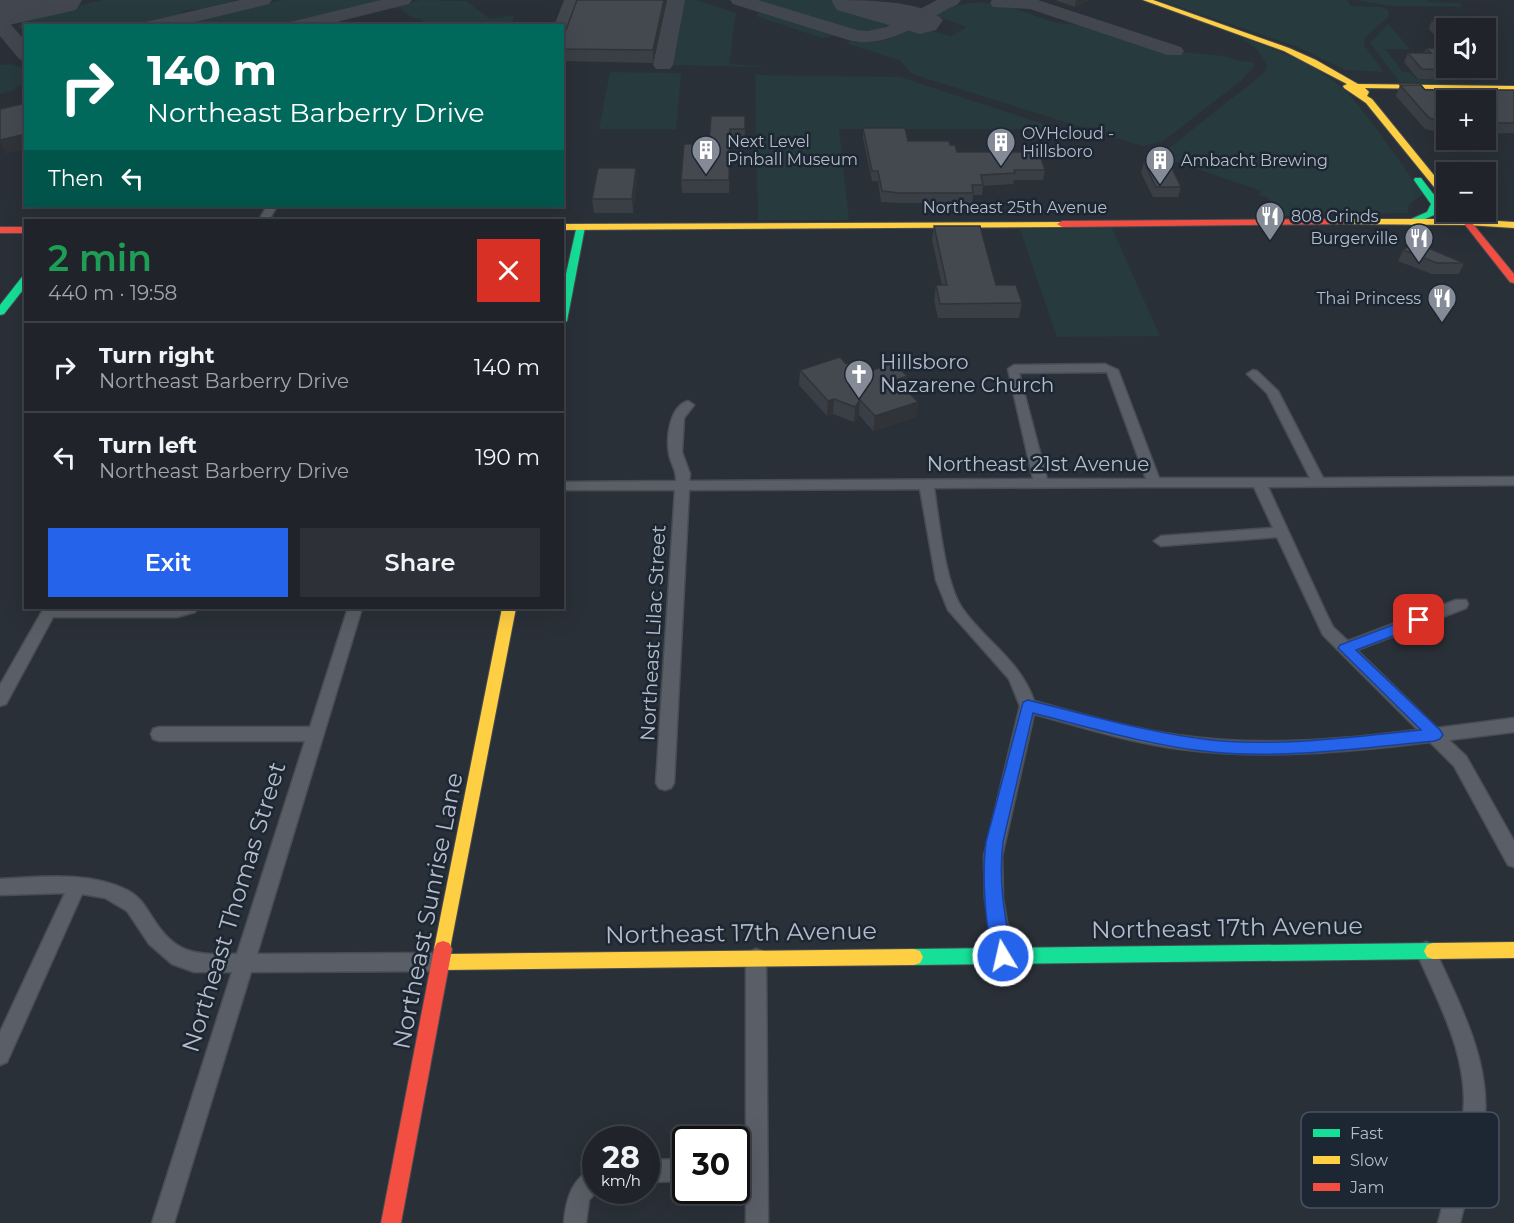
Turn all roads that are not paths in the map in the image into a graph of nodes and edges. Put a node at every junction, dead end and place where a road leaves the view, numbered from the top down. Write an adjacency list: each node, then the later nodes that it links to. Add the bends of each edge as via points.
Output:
1 (1146, 0): 3 (main road, via 1276,44 1337,75 1355,93)
2 (1514, 88): 3 (main road)
3 (1360, 91): 4 (main road)
4 (1401, 139): 5 (main road); 9 (main road, via 1394,145 1436,204 1431,214)
5 (1436, 183)
6 (1496, 217): 7 (main road, Northeast 25th Avenue)
7 (1514, 217)
8 (1436, 220): 9 (main road, Northeast 25th Avenue)
9 (1412, 222): 14 (main road, Northeast 25th Avenue)
10 (1467, 222): 17 (main road)
11 (1495, 222): 12 (main road, Northeast 25th Avenue)
12 (1514, 225)
13 (564, 227): 14 (main road, Northeast 25th Avenue)
14 (580, 227): 19 (main road)
15 (0, 230): 16 (main road)
16 (24, 230)
17 (1514, 280)
18 (24, 282): 20 (main road)
19 (564, 311)
20 (0, 312)
21 (1253, 374): 25 (street, via 1272,391)
22 (688, 405): 30 (street, Northeast Lilac Street, via 678,417 675,452 683,474)
23 (1514, 481): 25 (street, Northeast 21st Avenue)
24 (1259, 482): 25 (street, Northeast 21st Avenue); 27 (street, Northeast 21st Avenue); 31 (street)
25 (1319, 482)
26 (1041, 483): 27 (street, Northeast 21st Avenue); 27 (street, via 1013,372 1018,368 1112,370); 28 (street, Northeast 21st Avenue)
27 (1154, 483)
28 (926, 484): 30 (street, Northeast 21st Avenue); 40 (street, via 943,580 955,610 1015,675)
29 (564, 486): 30 (street, Northeast 21st Avenue)
30 (682, 486): 45 (street, Northeast Lilac Street)
31 (1282, 532): 32 (street); 38 (street, via 1318,614)
32 (1161, 541)
33 (1461, 604): 38 (street)
34 (187, 609): 37 (street)
35 (355, 609): 43 (street, Northeast Thomas Street)
36 (509, 609): 53 (main road, Northeast Sunrise Lane)
37 (50, 610): 39 (street)
38 (1345, 648): 44 (street)
39 (0, 700)
40 (1028, 706): 44 (street, via 1148,736 1212,746 1347,744); 51 (street, via 994,842 992,893)
41 (1514, 725): 44 (street)
42 (159, 734): 43 (street)
43 (316, 734): 54 (street, Northeast Thomas Street)
44 (1435, 735): 46 (street, via 1460,761)
45 (665, 783)
46 (1514, 859)
47 (0, 886): 48 (street, Northeast 17th Avenue)
48 (77, 886): 54 (street, Northeast 17th Avenue, via 110,891 136,906 159,944 182,959 194,963); 55 (street)
49 (1514, 950): 50 (main road, Northeast 17th Avenue)
50 (1426, 951): 51 (main road, Northeast 17th Avenue); 56 (street, via 1463,1043 1473,1079)
51 (1003, 956): 52 (main road, Northeast 17th Avenue)
52 (756, 958): 53 (main road, Northeast 17th Avenue); 57 (street)
53 (441, 962): 54 (street, Northeast 17th Avenue); 62 (main road, Northeast Sunrise Lane)
54 (244, 963): 61 (street, Northeast Thomas Street)
55 (0, 1055)
56 (1474, 1112)
57 (748, 1126)
58 (750, 1191): 64 (street)
59 (582, 1192): 63 (street)
60 (1452, 1208): 65 (street)
61 (163, 1223)
62 (391, 1223)
63 (575, 1223)
64 (756, 1223)
65 (1449, 1223)

